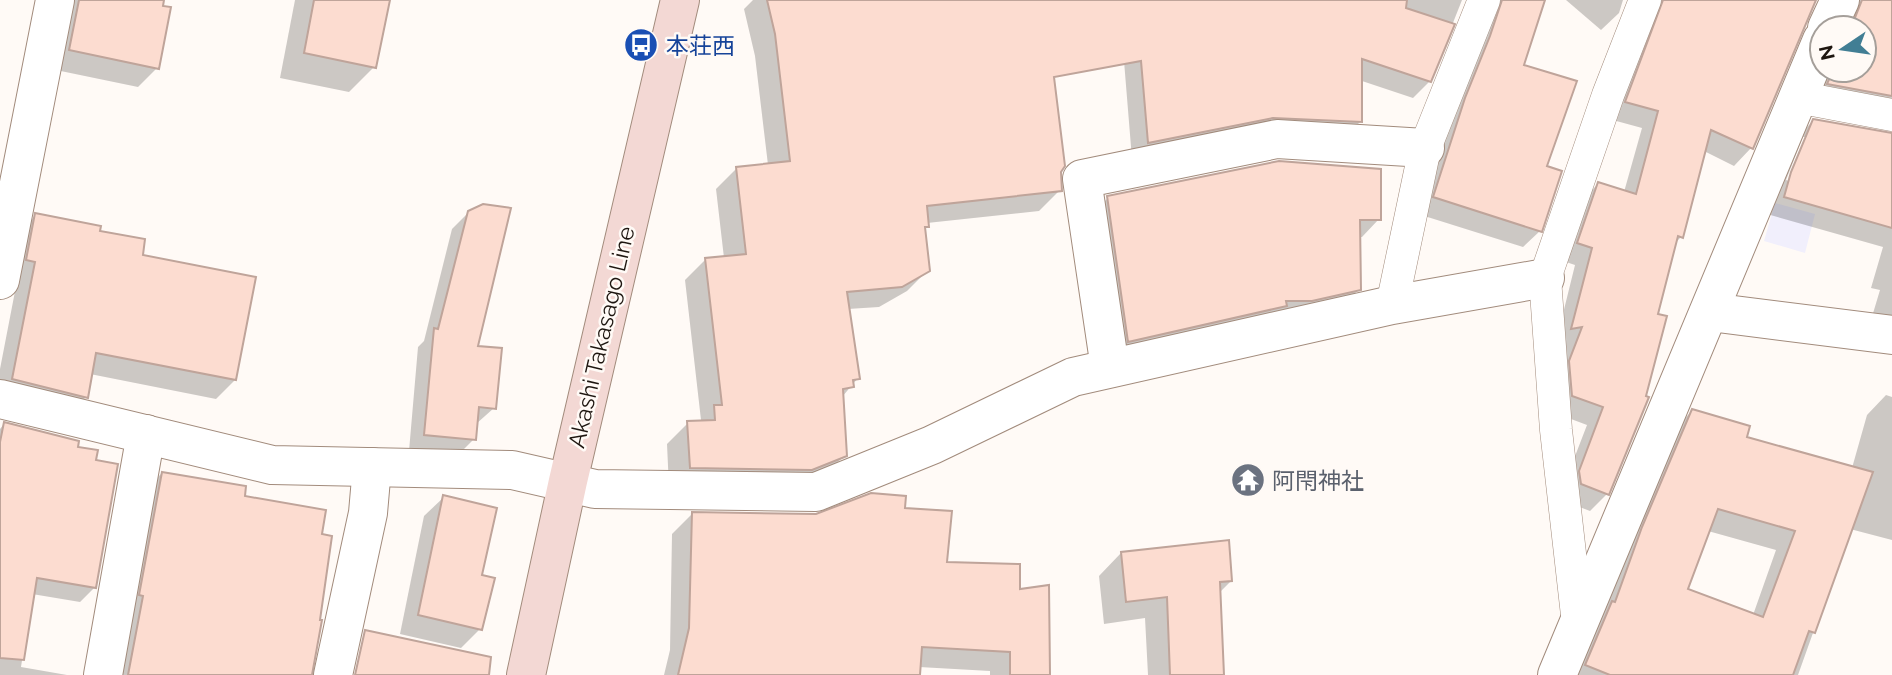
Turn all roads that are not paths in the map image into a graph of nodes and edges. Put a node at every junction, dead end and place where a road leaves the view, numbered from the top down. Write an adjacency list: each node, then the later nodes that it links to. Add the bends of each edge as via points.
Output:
1 (55, 0): 10 (street)
2 (680, 0): 18 (main road, Akashi Takasago Line)
3 (1485, 0): 8 (lane)
4 (1645, 0): 9 (lane)
5 (1808, 72): 6 (street)
6 (1797, 97): 7 (lane); 12 (street)
7 (1892, 115)
8 (1425, 148): 11 (lane); 14 (street, via 1277,139 1082,179)
9 (1545, 278): 11 (street); 19 (lane)
10 (0, 281)
11 (1392, 305): 14 (street)
12 (1710, 312): 13 (street); 19 (street)
13 (1892, 335)
14 (1110, 368): 18 (street, via 1073,377 932,445 816,492 595,489)
15 (0, 399): 16 (street)
16 (146, 434): 17 (street, via 272,465); 20 (street)
17 (372, 467): 18 (street, via 512,470); 21 (street, via 368,513)
18 (568, 481): 22 (main road, Akashi Takasago Line)
19 (1578, 624): 23 (street)
20 (103, 675)
21 (333, 675)
22 (526, 675)
23 (1557, 675)

